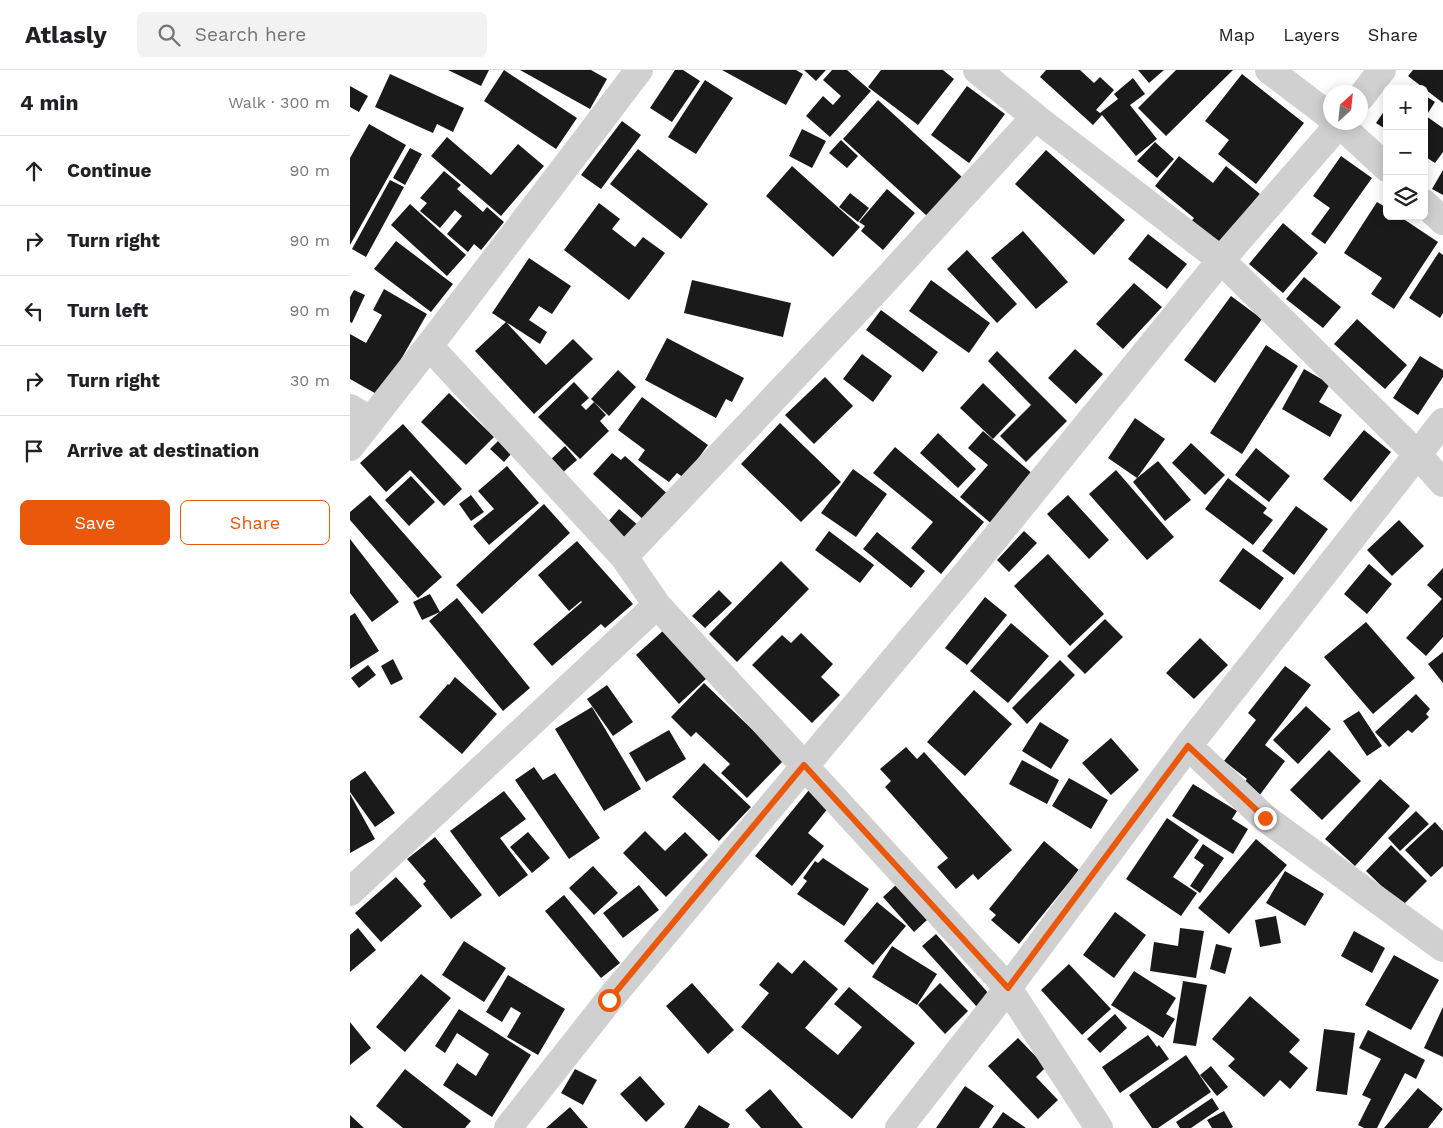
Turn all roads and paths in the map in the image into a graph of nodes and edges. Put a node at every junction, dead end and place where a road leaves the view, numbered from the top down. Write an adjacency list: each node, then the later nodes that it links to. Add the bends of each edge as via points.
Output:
1 (639, 70): 14 (street)
2 (977, 70): 7 (street)
3 (1269, 70): 6 (street)
4 (1382, 70): 5 (street)
5 (1368, 87)
6 (1323, 111)
7 (1034, 117): 13 (street); 20 (street, via 881,285)
8 (1330, 130): 13 (street)
9 (1346, 130): 10 (street)
10 (1383, 164)
11 (1428, 207): 12 (street)
12 (1443, 221)
13 (1221, 260): 18 (street); 23 (street, via 974,564)
14 (429, 346): 15 (street); 20 (street)
15 (360, 414): 17 (street)
16 (1443, 422): 18 (street)
17 (350, 447)
18 (1418, 455): 19 (street); 22 (street)
19 (1443, 483)
20 (624, 557): 21 (street)
21 (657, 605): 23 (street); 24 (street)
22 (1188, 746): 25 (street, via 1265,818); 26 (street)
23 (804, 765): 26 (street); 27 (street, via 609,1000)
24 (350, 892)
25 (1443, 948)
26 (1008, 988): 28 (street); 29 (street)
27 (508, 1128)
28 (899, 1128)
29 (1099, 1128)

